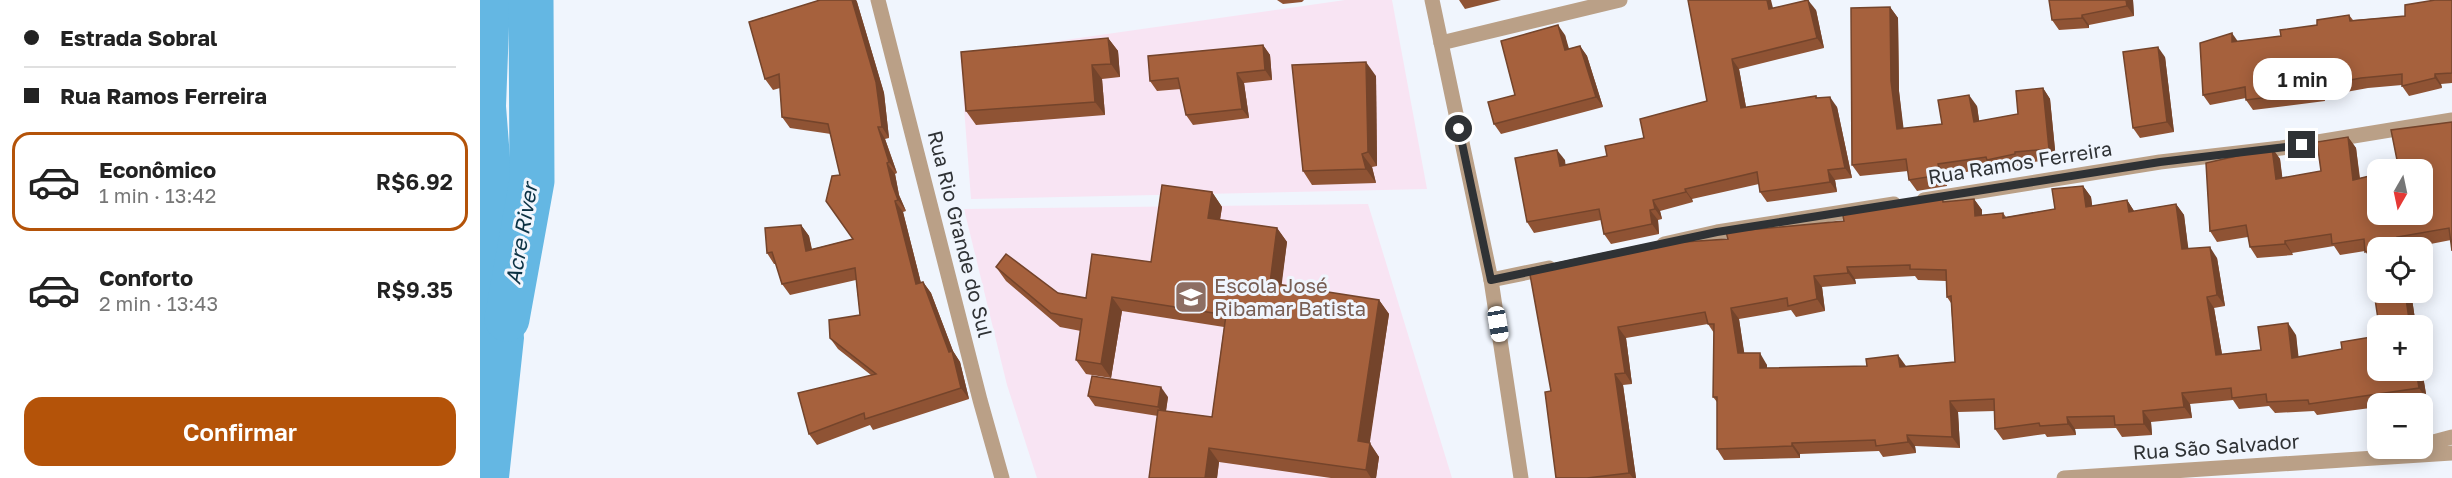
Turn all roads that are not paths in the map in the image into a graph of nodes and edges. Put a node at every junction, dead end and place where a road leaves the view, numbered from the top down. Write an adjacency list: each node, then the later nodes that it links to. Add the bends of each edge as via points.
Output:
1 (879, 0): 14 (street, Rua Rio Grande do Sul)
2 (1432, 0): 4 (street)
3 (1620, 0): 4 (street)
4 (1441, 43): 8 (street)
5 (2452, 120): 6 (street, Rua Ramos Ferreira, via 1717,232)
6 (1649, 247)
7 (1559, 266): 8 (street)
8 (1491, 280): 15 (street)
9 (2452, 437): 10 (street)
10 (2433, 442)
11 (2452, 453): 12 (street)
12 (2433, 454)
13 (2367, 458): 16 (street, Rua São Salvador)
14 (1002, 478)
15 (1521, 478)
16 (2064, 478)

